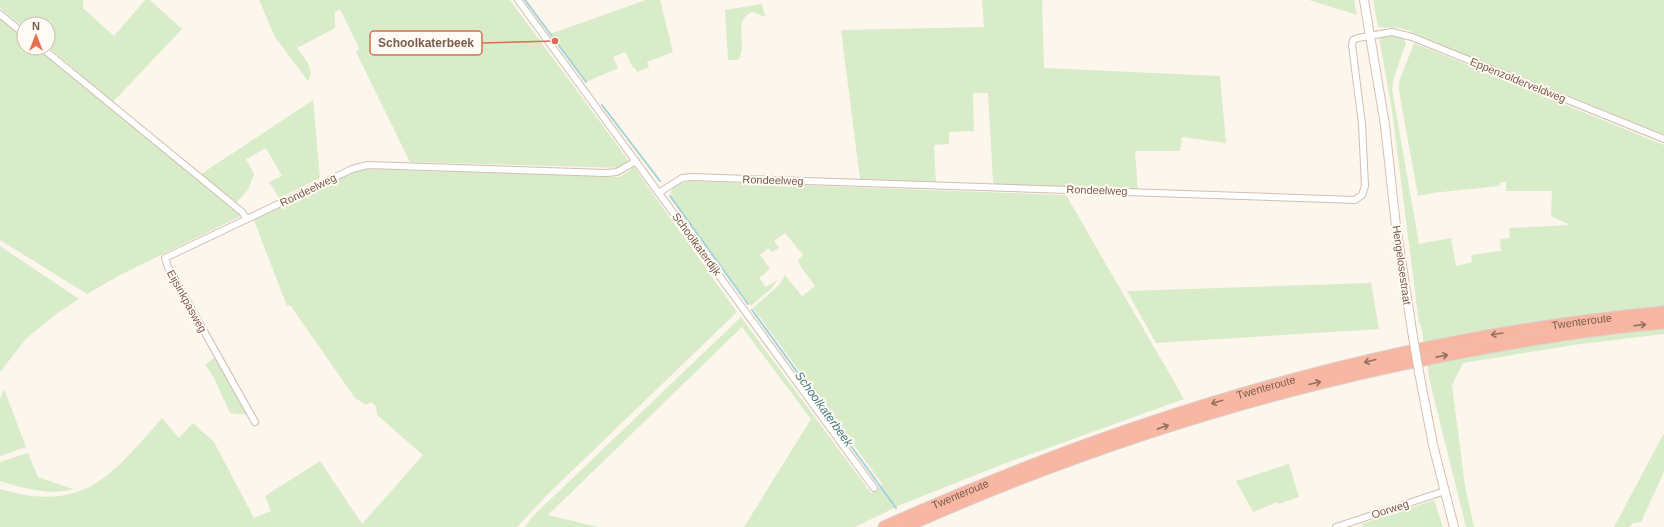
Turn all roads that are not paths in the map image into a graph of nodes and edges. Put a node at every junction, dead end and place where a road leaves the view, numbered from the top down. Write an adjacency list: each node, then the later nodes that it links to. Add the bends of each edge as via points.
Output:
1 (518, 0): 8 (street, Schoolkaterdijk)
2 (1364, 0): 5 (main road, Hengelosestraat)
3 (0, 14): 4 (street)
4 (16, 27)
5 (1370, 36): 7 (street, Eppenzolderveldweg, via 1392,32 1412,37); 9 (street, Rondeelweg, via 1353,40 1352,45 1362,124 1365,186 1362,195 1355,200 692,177 682,178); 15 (main road, Hengelosestraat, bridge, via 1385,125 1396,226 1413,337 1433,445)
6 (52, 56): 10 (street, via 242,212)
7 (1664, 139)
8 (636, 161): 9 (street, Schoolkaterdijk); 10 (street, Rondeelweg, via 617,172 606,173 368,166 352,169)
9 (660, 192): 14 (street, Schoolkaterdijk)
10 (247, 219): 13 (street, Eijsinkpasweg, via 165,258)
11 (1664, 312): 16 (highway, Twenteroute, one-way to 16, via 1457,341 1252,391 1171,415 1055,456)
12 (1664, 322): 17 (highway, Twenteroute, one-way to 12, via 1058,463 1174,423 1302,386 1538,338)
13 (255, 422)
14 (874, 488)
15 (1445, 492): 18 (street, Oorweg); 19 (main road, Hengelosestraat)
16 (884, 527)
17 (905, 527)
18 (1336, 527)
19 (1454, 527)

